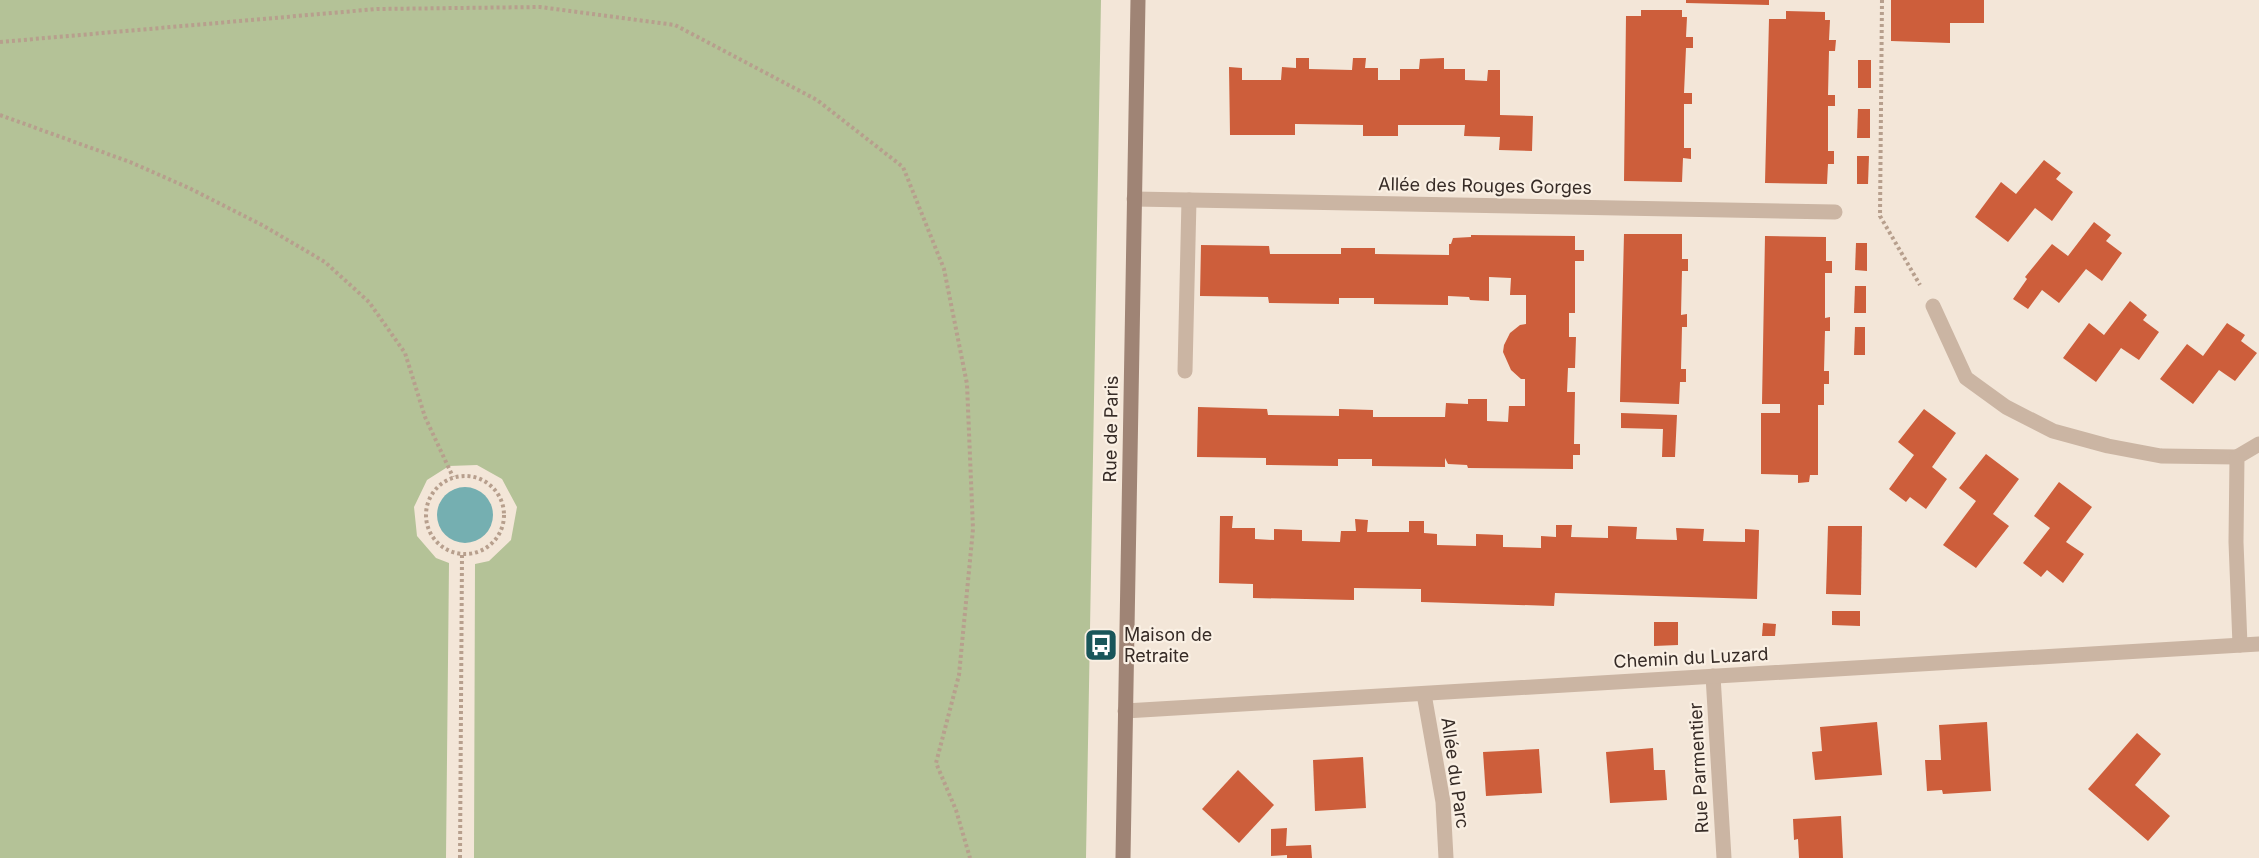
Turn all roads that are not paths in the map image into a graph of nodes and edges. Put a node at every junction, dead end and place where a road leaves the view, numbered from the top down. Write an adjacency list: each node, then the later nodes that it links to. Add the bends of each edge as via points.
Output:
1 (1138, 0): 2 (main road, Rue de Paris)
2 (1134, 200): 3 (street, Allée des Rouges Gorges); 13 (main road, Rue de Paris)
3 (1189, 200): 4 (street, Allée des Rouges Gorges); 6 (street)
4 (1835, 212)
5 (1933, 306): 8 (street, via 1966,378 2006,407 2053,431 2161,456)
6 (1185, 371)
7 (2259, 444): 8 (street)
8 (2237, 457): 10 (street)
9 (2259, 644): 10 (street, Chemin du Luzard)
10 (2240, 645): 11 (street, Chemin du Luzard)
11 (1713, 676): 12 (street, Chemin du Luzard); 16 (street, Rue Parmentier)
12 (1424, 694): 13 (street, Chemin du Luzard); 15 (street, Allée du Parc, via 1443,802)
13 (1125, 711): 14 (main road, Rue de Paris)
14 (1123, 858)
15 (1446, 858)
16 (1724, 858)

